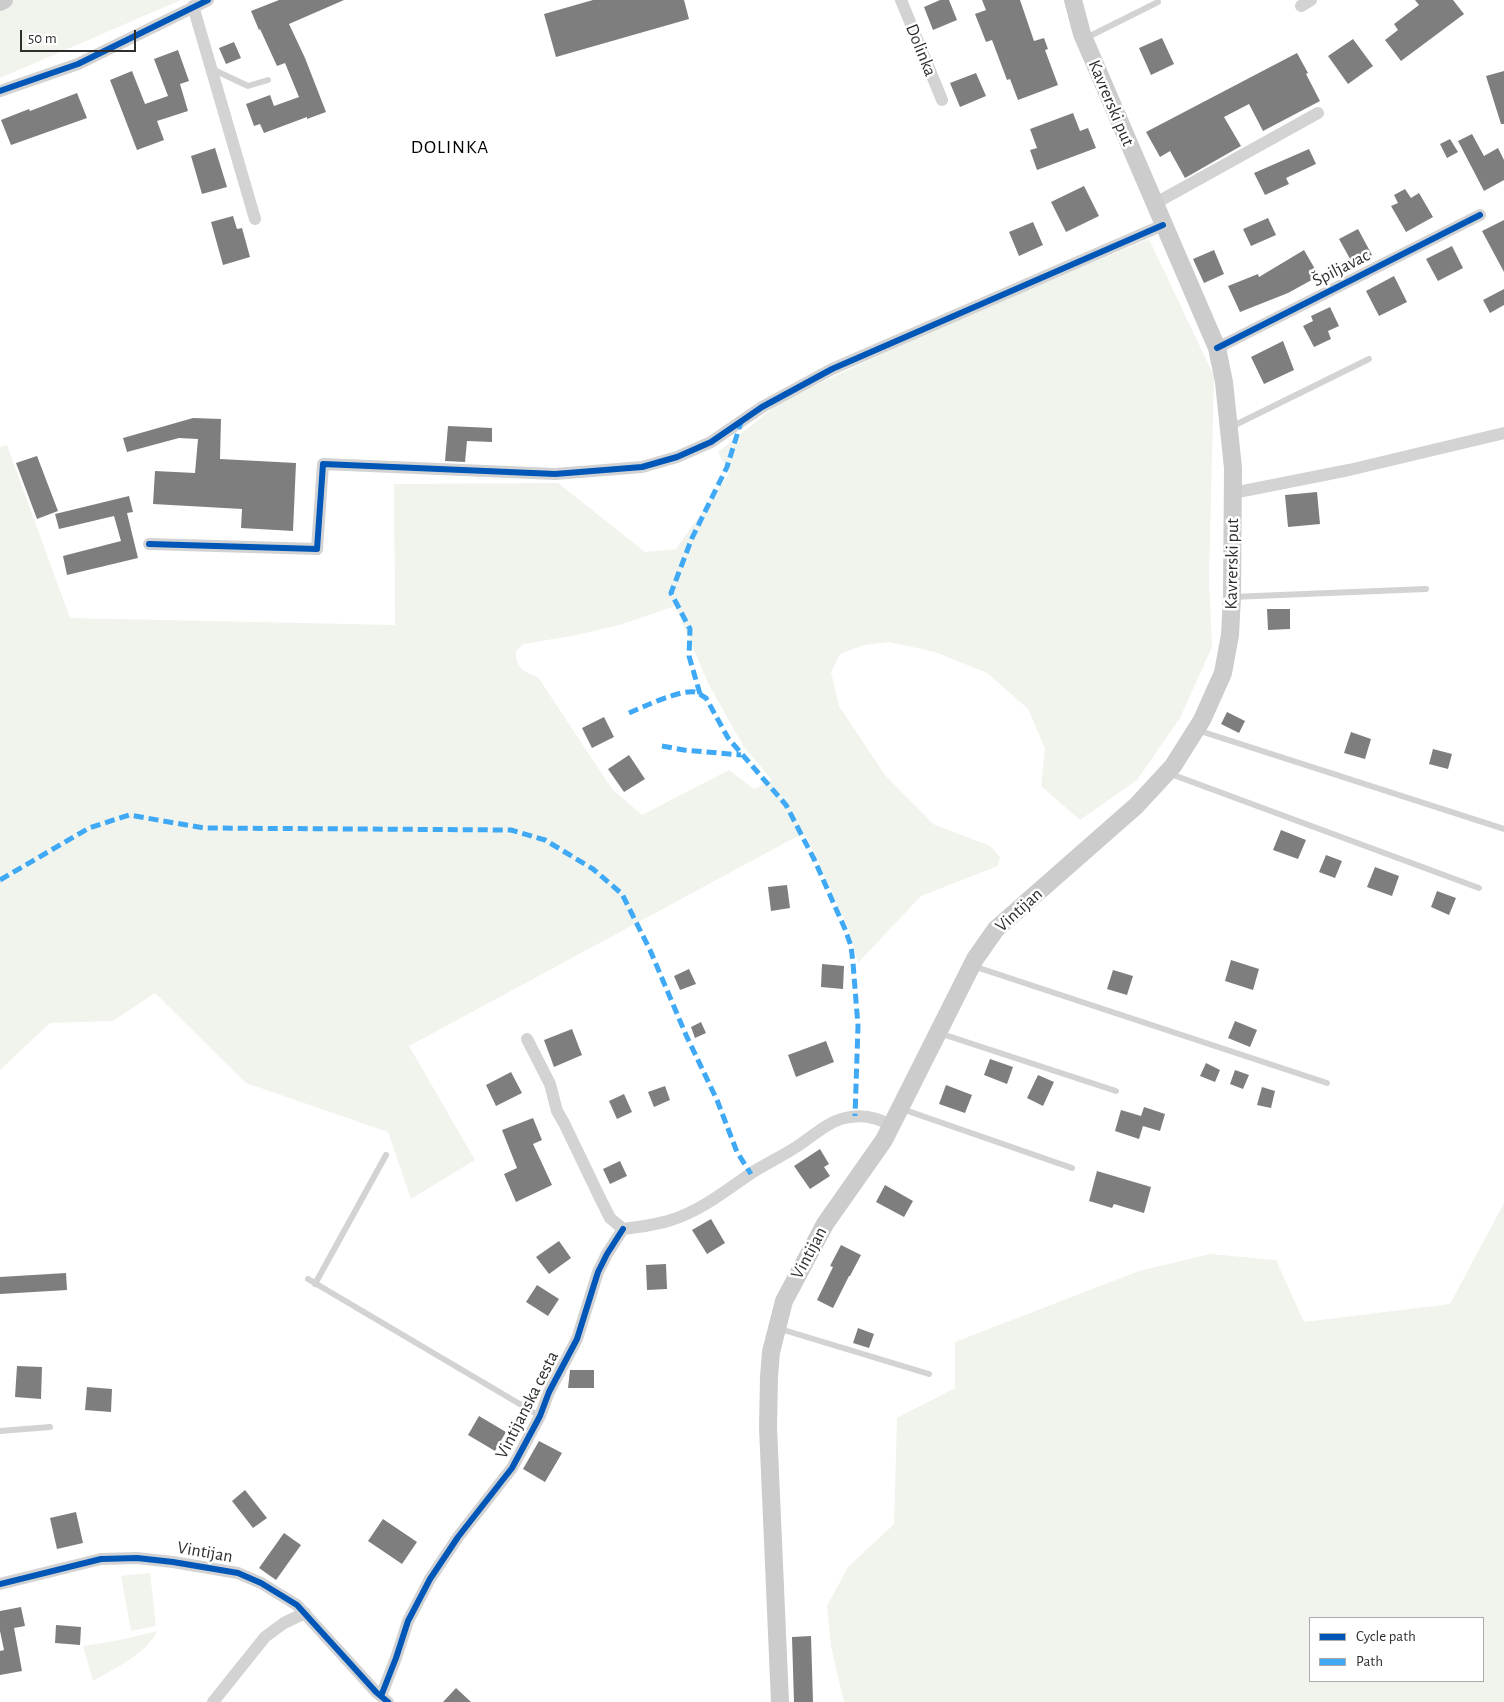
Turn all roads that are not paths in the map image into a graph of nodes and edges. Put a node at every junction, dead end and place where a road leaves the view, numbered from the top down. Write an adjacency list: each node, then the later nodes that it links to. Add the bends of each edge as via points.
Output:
1 (4, 0): 5 (main road)
2 (208, 0): 7 (street)
3 (901, 0): 12 (street, Dolinka)
4 (1073, 0): 8 (main road, Kavrerski put)
5 (0, 2)
6 (1158, 2): 8 (lane)
7 (193, 6): 9 (street); 11 (street, via 78,64)
8 (1084, 39): 14 (main road, Kavrerski put)
9 (211, 68): 10 (lane, via 248,86); 16 (street)
10 (268, 80)
11 (0, 90)
12 (942, 100)
13 (1318, 113): 14 (street)
14 (1154, 204): 17 (main road, Kavrerski put)
15 (1480, 215): 18 (street, Špiljavac)
16 (255, 219)
17 (1163, 224): 18 (main road, Kavrerski put); 23 (street, via 832,369 762,407 711,442 677,457 642,466 555,474 323,464 317,549)
18 (1217, 348): 20 (main road, Kavrerski put)
19 (1368, 359): 20 (lane)
20 (1229, 428): 22 (main road, Kavrerski put)
21 (1504, 433): 22 (street, via 1349,470)
22 (1233, 493): 25 (main road, Kavrerski put)
23 (149, 544)
24 (1426, 589): 25 (lane)
25 (1232, 597): 26 (main road, Kavrerski put, via 1223,673)
26 (1196, 730): 27 (main road, Kavrerski put); 28 (lane)
27 (1167, 772): 29 (main road, Kavrerski put, via 1136,806); 30 (lane)
28 (1504, 828)
29 (1058, 875): 31 (main road, Vintijan, via 996,928)
30 (1479, 888)
31 (972, 965): 32 (main road, Vintijan); 34 (lane)
32 (938, 1032): 35 (lane); 36 (main road, Vintijan)
33 (527, 1039): 40 (street, via 550,1084 557,1110 610,1218)
34 (1326, 1083)
35 (1116, 1091)
36 (900, 1109): 37 (main road, Vintijan); 39 (lane)
37 (892, 1126): 40 (street, via 870,1116 835,1121 724,1193 674,1220); 43 (main road, Vintijan, via 825,1224 784,1302)
38 (386, 1155): 42 (lane)
39 (1072, 1168)
40 (623, 1229): 45 (street, Vintijanska cesta, via 598,1272 577,1339)
41 (308, 1279): 42 (lane)
42 (315, 1284): 45 (lane)
43 (776, 1327): 44 (lane); 52 (main road, Vintijan, via 771,1352 768,1427)
44 (928, 1374)
45 (540, 1416): 50 (street, Vintijanska cesta, via 512,1468 430,1579 408,1622)
46 (50, 1427): 47 (lane)
47 (0, 1431)
48 (0, 1584): 49 (street, Vintijan, via 101,1559 137,1558 238,1573 283,1595)
49 (305, 1614): 50 (street, Vintijan); 51 (street, via 284,1623 265,1637)
50 (384, 1699)
51 (213, 1702)
52 (780, 1702)

